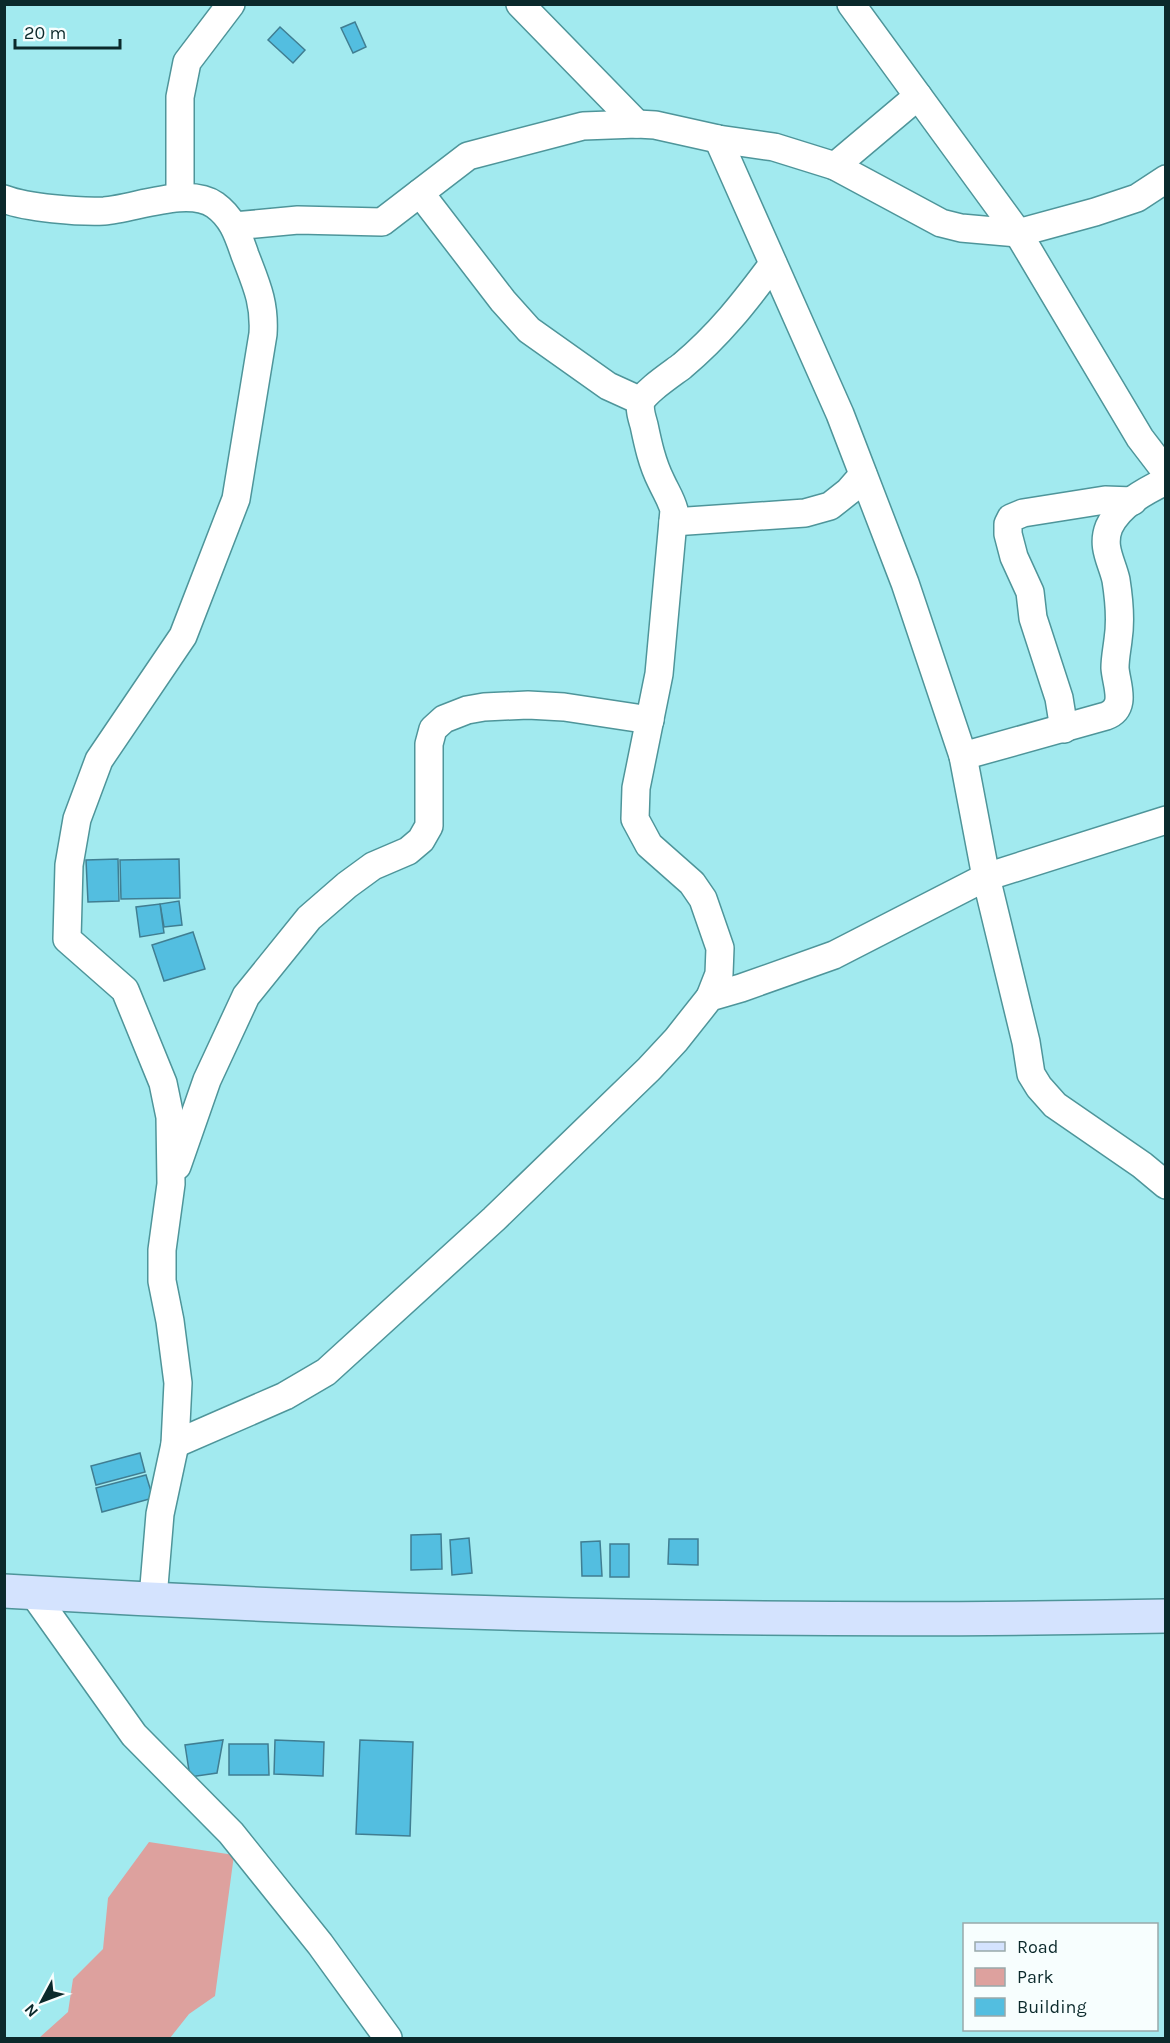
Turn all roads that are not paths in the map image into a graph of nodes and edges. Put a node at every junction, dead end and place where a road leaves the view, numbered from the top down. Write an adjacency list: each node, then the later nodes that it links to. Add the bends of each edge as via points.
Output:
1 (231, 4): 10 (street, via 187,62 180,98)
2 (520, 4): 5 (street)
3 (851, 4): 4 (street)
4 (918, 96): 7 (street); 13 (street)
5 (637, 124): 6 (street); 9 (street, via 583,126 468,156)
6 (718, 139): 7 (street, via 774,147); 14 (street)
7 (836, 166): 13 (street, via 941,223)
8 (1166, 178): 13 (street, via 1137,198)
9 (420, 193): 12 (street, via 382,222 298,220); 15 (street, via 529,330 608,386)
10 (180, 197): 11 (street, via 104,211 41,207); 12 (street, via 214,204)
11 (4, 199)
12 (234, 226): 27 (street, via 262,298 264,318 236,499 183,636 99,760 76,819 69,865 68,939 125,990 163,1083 170,1117)
13 (1018, 233): 16 (street, via 1140,438)
14 (772, 264): 15 (street, via 718,334); 17 (street, via 819,364)
15 (641, 401): 20 (street, via 651,457 674,510)
16 (1166, 472)
17 (863, 475): 20 (street, via 830,506 805,513); 23 (street, via 905,582)
18 (1166, 482): 19 (street)
19 (1133, 501): 22 (street, via 1110,525 1106,538 1118,601 1115,669 1119,702 1112,714); 22 (street, via 1105,500 1023,513 1011,518 1008,524 1014,557 1028,586 1033,618 1059,699)
20 (672, 522): 21 (street, via 659,674)
21 (650, 720): 26 (street, via 636,788 635,819 649,845 692,883 703,899 720,948 718,974); 27 (street, via 528,705 467,710 444,719 433,729 429,744 429,826 421,840 373,866 309,918 246,996 207,1080)
22 (1064, 729): 23 (street)
23 (963, 756): 25 (street)
24 (1166, 820): 25 (street)
25 (986, 877): 26 (street, via 834,955); 28 (street, via 1031,1074 1055,1105)
26 (710, 997): 29 (street, via 649,1069 494,1219 326,1372 285,1396)
27 (171, 1184): 29 (street, via 162,1281 178,1383)
28 (1166, 1185)
29 (175, 1444): 31 (street, via 160,1514)
30 (19, 1592): 31 (street); 33 (street, via 134,1735 231,1833 320,1944)
31 (153, 1598): 32 (street, via 474,1613 735,1618)
32 (1166, 1616)
33 (388, 2038)

